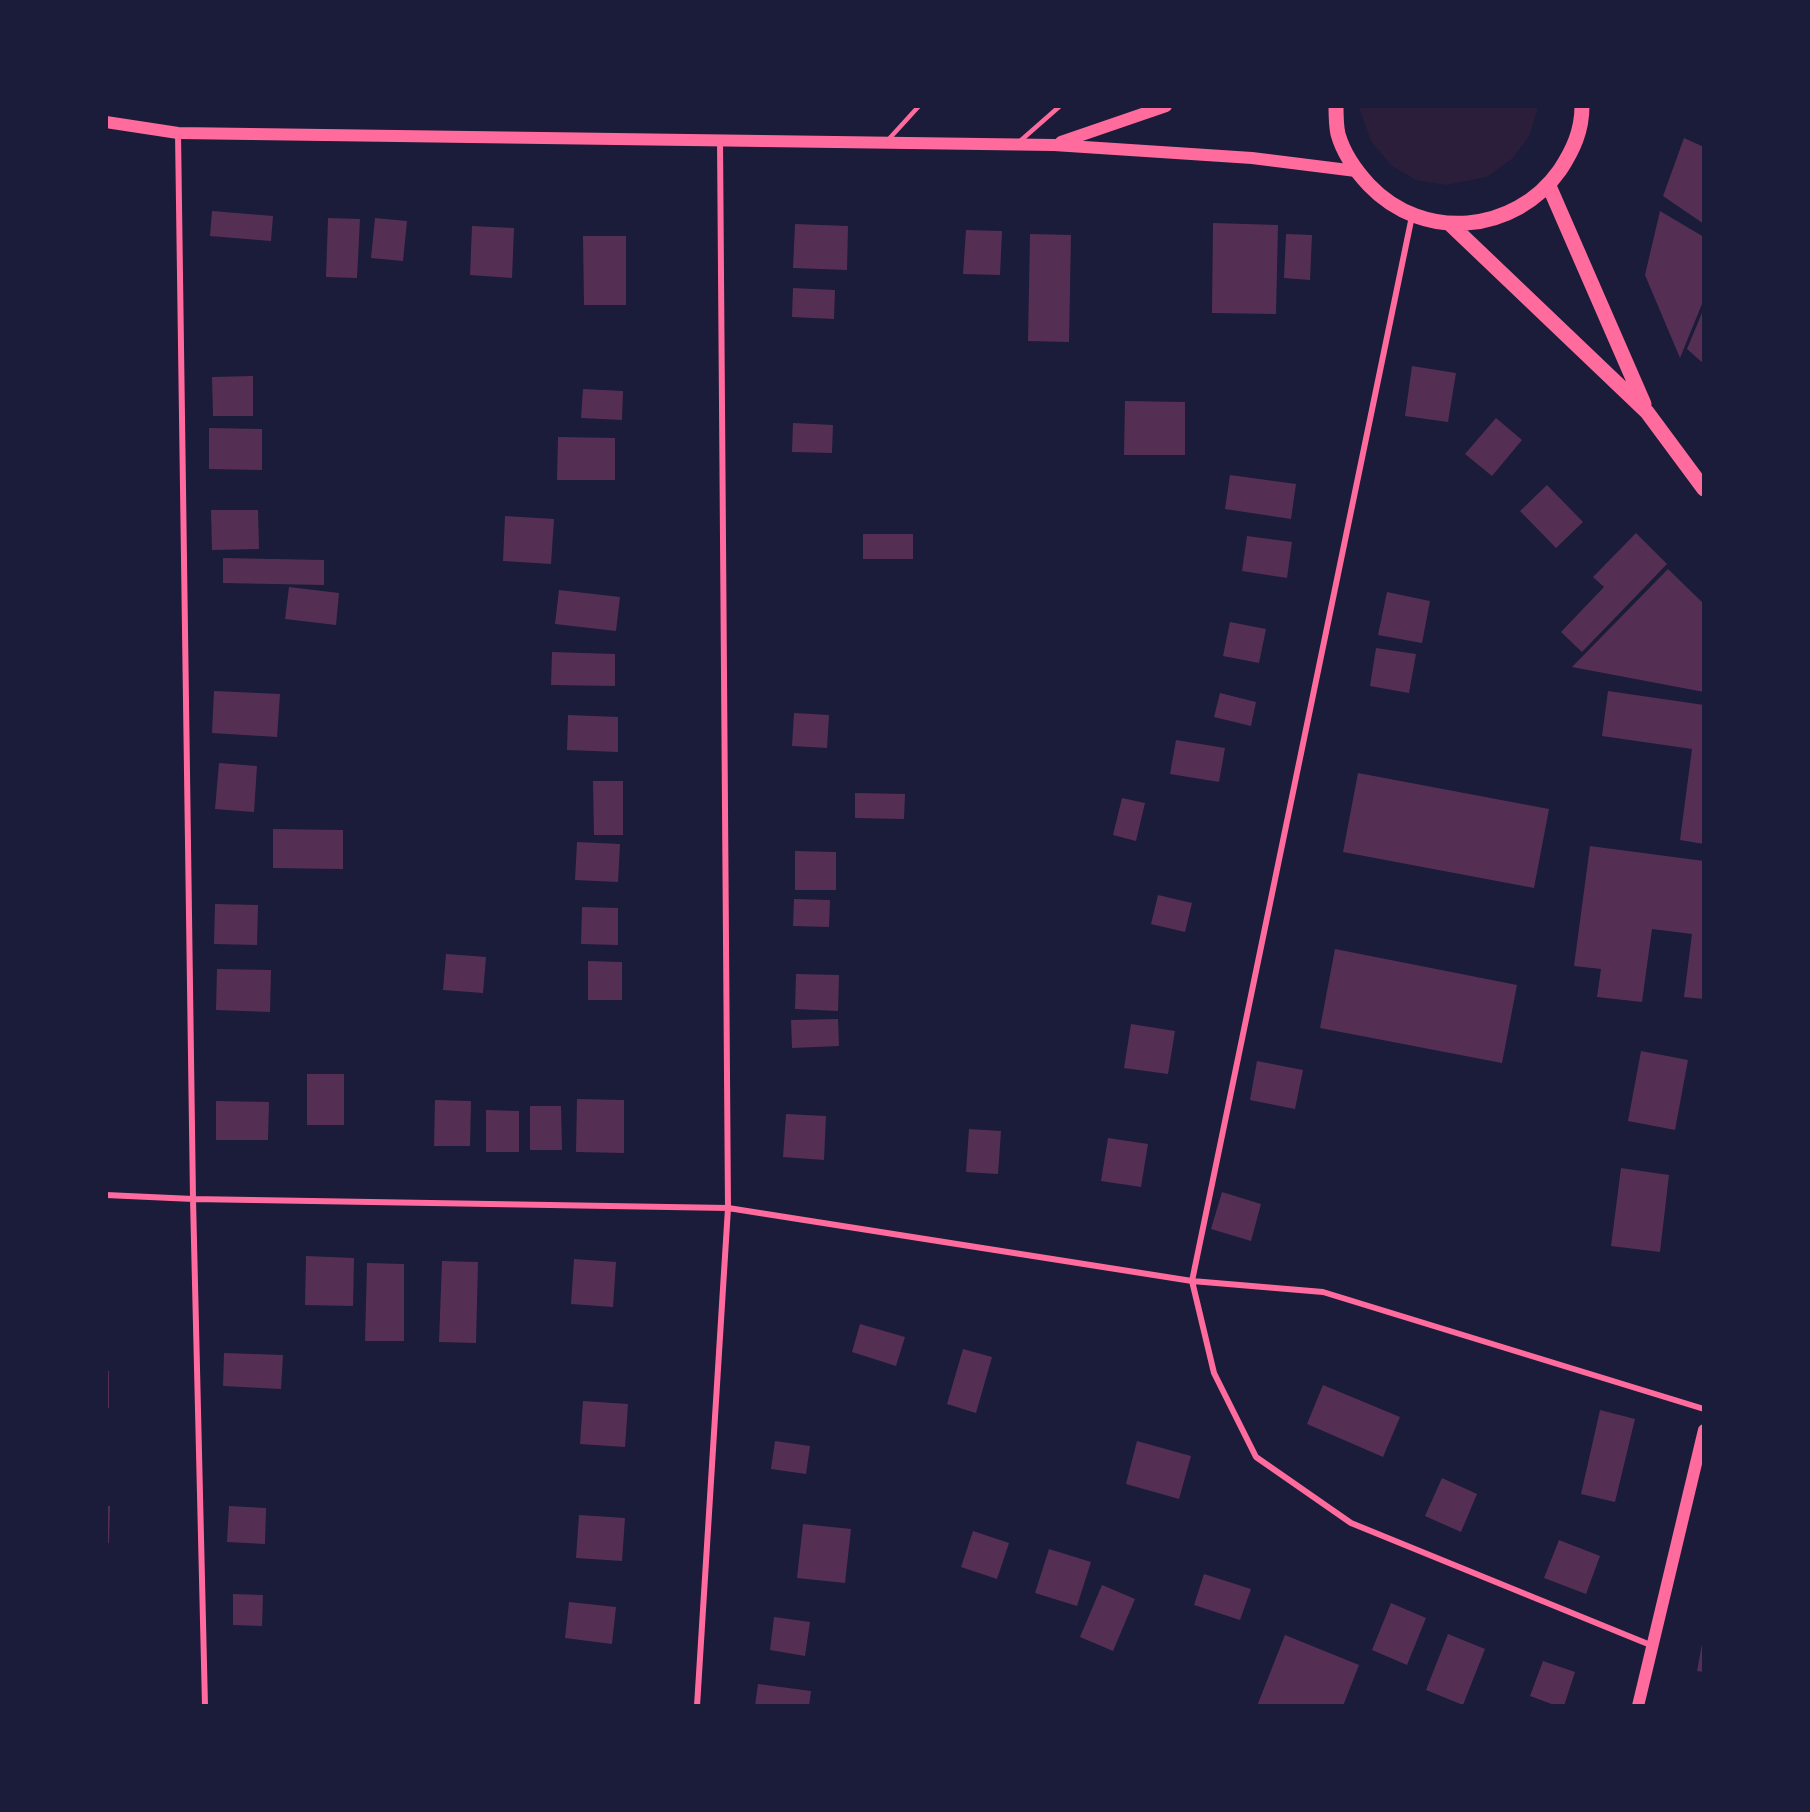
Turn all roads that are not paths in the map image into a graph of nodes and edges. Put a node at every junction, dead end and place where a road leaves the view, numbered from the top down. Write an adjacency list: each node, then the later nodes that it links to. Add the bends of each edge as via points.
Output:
1 (919, 106): 9 (lane)
2 (1060, 106): 10 (lane)
3 (1166, 106): 11 (main road)
4 (1336, 106): 12 (main road, via 1338,135)
5 (1582, 106): 13 (main road, via 1582,123 1571,153)
6 (106, 123): 7 (main road)
7 (178, 133): 8 (main road); 19 (street)
8 (720, 139): 9 (main road); 20 (street)
9 (886, 142): 10 (main road)
10 (1017, 144): 11 (main road)
11 (1054, 145): 12 (main road, via 1252,158)
12 (1356, 171): 14 (main road, via 1381,197)
13 (1549, 186): 15 (main road, via 1517,210 1486,221); 16 (main road)
14 (1412, 215): 15 (main road); 21 (street)
15 (1450, 224): 16 (main road)
16 (1647, 412): 17 (main road)
17 (1704, 489)
18 (106, 1195): 19 (street)
19 (192, 1199): 20 (street); 25 (street)
20 (728, 1208): 21 (street); 26 (street)
21 (1192, 1281): 22 (street, via 1323,1292); 24 (street, via 1214,1373 1256,1457 1351,1523)
22 (1704, 1409)
23 (1704, 1430): 24 (main road)
24 (1654, 1647): 27 (main road)
25 (205, 1706)
26 (697, 1706)
27 (1638, 1706)

